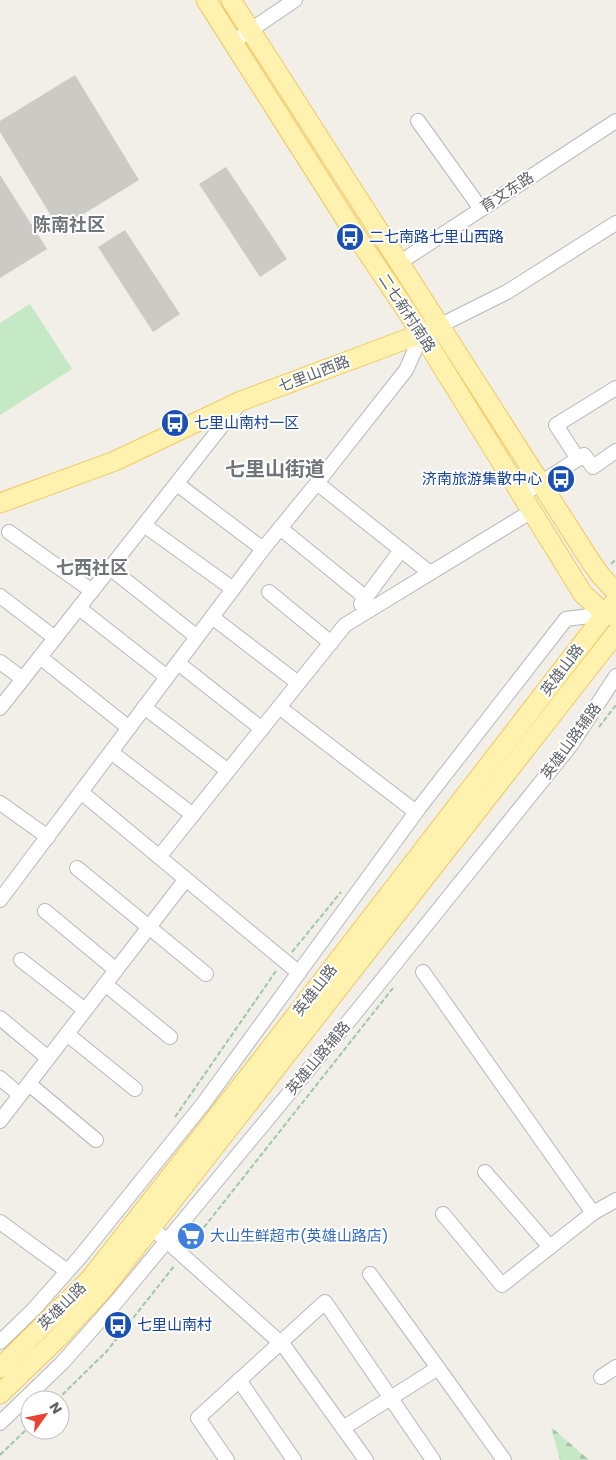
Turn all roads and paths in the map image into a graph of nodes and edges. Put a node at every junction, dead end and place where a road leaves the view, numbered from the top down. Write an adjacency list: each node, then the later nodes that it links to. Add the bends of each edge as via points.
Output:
1 (206, 0): 5 (main road, 二七新村南路)
2 (230, 0): 4 (main road, 二七新村南路)
3 (295, 0): 4 (street)
4 (250, 30): 5 (street); 10 (main road, 二七新村南路)
5 (233, 42): 12 (main road, 二七新村南路)
6 (418, 121): 8 (street)
7 (616, 121): 8 (street, 育文东路)
8 (480, 209): 10 (street, 育文东路)
9 (616, 223): 11 (street, 七里山西路, via 507,292)
10 (399, 262): 11 (main road, 二七新村南路)
11 (439, 326): 12 (main road, 七里山西路); 18 (main road, 二七新村南路)
12 (422, 334): 14 (main road, 七里山西路); 17 (street, via 406,370); 20 (main road, 二七新村南路)
13 (616, 388): 16 (street, via 556,425)
14 (241, 401): 19 (street); 21 (main road, 七里山西路, via 116,461)
15 (616, 451): 16 (street, via 593,467 584,455)
16 (578, 459): 18 (street)
17 (318, 483): 24 (street); 27 (street)
18 (541, 483): 20 (street); 33 (main road, 二七新村南路, via 593,566)
19 (176, 484): 23 (street); 26 (street)
20 (522, 495): 22 (main road, 二七新村南路)
21 (0, 503)
22 (532, 511): 29 (street); 37 (main road, 二七新村南路, via 583,594)
23 (144, 525): 28 (street); 30 (street)
24 (280, 528): 26 (street); 35 (street)
25 (10, 532): 31 (street)
26 (263, 549): 30 (street)
27 (401, 550): 29 (street); 35 (street)
28 (110, 568): 31 (street); 41 (street)
29 (430, 573): 39 (street)
30 (233, 589): 38 (street)
31 (92, 591): 36 (street)
32 (268, 592): 43 (street)
33 (616, 592)
34 (0, 596): 42 (street)
35 (366, 598): 39 (street)
36 (79, 608): 42 (street); 48 (street)
37 (612, 610): 62 (street, via 566,620); 104 (main road, 英雄山路, via 90,1278)
38 (212, 617): 41 (street); 50 (street)
39 (345, 625): 43 (street)
40 (616, 633): 94 (main road, 英雄山路)
41 (197, 637): 46 (street)
42 (55, 638): 44 (street)
43 (331, 643): 50 (street)
44 (40, 657): 49 (street); 55 (street)
45 (0, 662): 49 (street)
46 (178, 663): 48 (street); 56 (street)
47 (616, 676): 95 (street, 英雄山路辅路, via 571,745 363,1004)
48 (167, 677): 52 (street)
49 (23, 679): 54 (street)
50 (298, 683): 53 (street)
51 (616, 705): 57 (path)
52 (144, 707): 55 (street); 59 (street)
53 (279, 707): 56 (street); 62 (street)
54 (0, 708)
55 (129, 728): 58 (street)
56 (262, 729): 59 (street)
57 (598, 729)
58 (111, 752): 60 (street); 63 (street)
59 (228, 771): 63 (street)
60 (81, 792): 64 (street); 65 (street)
61 (0, 802): 64 (street)
62 (416, 812): 74 (street)
63 (193, 814): 65 (street)
64 (48, 837): 68 (street)
65 (159, 856): 67 (street)
66 (77, 868): 70 (street)
67 (186, 879): 70 (street); 74 (street)
68 (0, 900)
69 (45, 911): 72 (street)
70 (149, 927): 72 (street); 75 (street)
71 (21, 960): 78 (street)
72 (116, 970): 76 (street)
73 (423, 972): 91 (street)
74 (299, 973): 99 (street, via 203,1104)
75 (206, 974)
76 (105, 984): 78 (street); 81 (street)
77 (395, 986): 97 (path)
78 (85, 1010): 80 (street)
79 (0, 1018): 82 (street)
80 (67, 1034): 82 (street); 85 (street)
81 (170, 1037)
82 (48, 1058): 84 (street)
83 (0, 1078): 86 (street)
84 (29, 1084): 86 (street); 88 (street)
85 (135, 1089)
86 (20, 1095): 87 (street)
87 (0, 1121)
88 (96, 1140)
89 (485, 1172): 96 (street)
90 (616, 1200): 91 (street)
91 (593, 1213): 96 (street)
92 (443, 1214): 96 (street, via 502,1285)
93 (0, 1222): 99 (street)
94 (151, 1227): 95 (street); 109 (main road, 英雄山路, via 104,1288)
95 (167, 1240): 102 (street); 111 (street, 英雄山路辅路, via 62,1363)
96 (550, 1248)
97 (186, 1251)
98 (179, 1259): 108 (path, via 107,1351)
99 (67, 1271): 101 (street)
100 (370, 1274): 105 (street)
101 (0, 1342)
102 (280, 1342): 107 (street); 110 (street, via 325,1302); 112 (street)
103 (616, 1366): 106 (street)
104 (0, 1368)
105 (438, 1368): 110 (street); 119 (street)
106 (601, 1377)
107 (239, 1380): 115 (street, via 198,1418); 116 (street)
108 (66, 1390)
109 (0, 1394)
110 (391, 1399): 112 (street); 118 (street)
111 (0, 1422)
112 (343, 1428): 117 (street)
113 (20, 1436): 114 (path)
114 (0, 1455)
115 (227, 1460)
116 (294, 1460)
117 (366, 1460)
118 (433, 1460)
119 (504, 1460)

